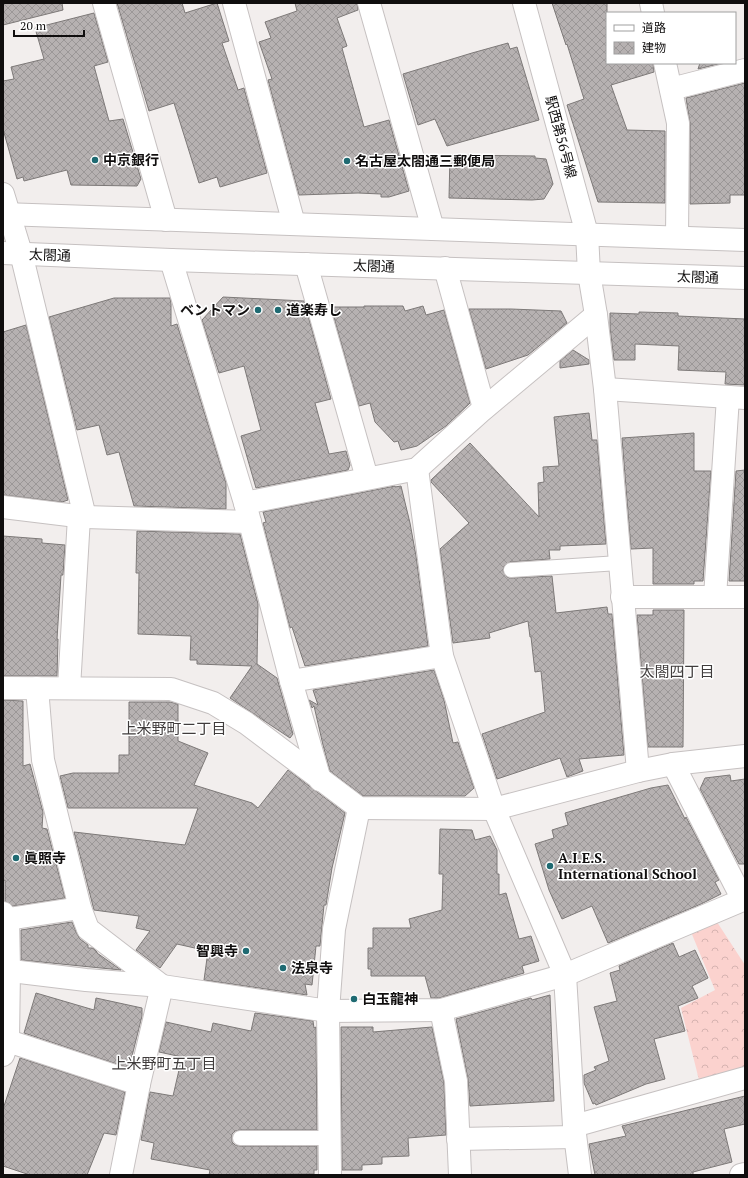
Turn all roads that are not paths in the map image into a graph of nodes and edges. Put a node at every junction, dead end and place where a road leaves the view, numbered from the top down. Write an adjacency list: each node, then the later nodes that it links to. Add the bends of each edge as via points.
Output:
1 (104, 3): 10 (street)
2 (234, 3): 11 (street)
3 (369, 3): 12 (street)
4 (524, 3): 13 (street, 駅西第56号線)
5 (664, 64): 7 (street)
6 (745, 70): 7 (street)
7 (671, 89): 14 (street, via 678,123)
8 (3, 194): 9 (street)
9 (6, 214): 10 (street); 16 (street)
10 (166, 220): 11 (street)
11 (294, 224): 12 (street)
12 (434, 229): 13 (street)
13 (587, 234): 14 (street); 20 (street, 駅西第56号線)
14 (677, 238): 15 (street)
15 (745, 240)
16 (12, 253): 17 (street, 太閤通); 30 (street)
17 (171, 260): 18 (street, 太閤通); 29 (street)
18 (306, 264): 19 (street, 太閤通); 27 (street)
19 (445, 268): 20 (street, 太閤通); 25 (street)
20 (589, 273): 21 (street, 太閤通); 22 (street, 駅西第56号線)
21 (745, 278)
22 (596, 315): 23 (street, 駅西第56号線); 25 (street)
23 (605, 389): 24 (street); 31 (street, 駅西第56号線)
24 (736, 397): 34 (street)
25 (484, 408): 26 (street)
26 (417, 469): 27 (street); 36 (street)
27 (367, 478): 29 (street)
28 (3, 507): 30 (street)
29 (248, 512): 30 (street); 37 (street)
30 (82, 517): 40 (street)
31 (619, 563): 32 (lane); 33 (street, 駅西第56号線)
32 (511, 570)
33 (622, 597): 34 (street); 43 (street, 駅西第56号線)
34 (714, 597): 35 (street)
35 (745, 597)
36 (442, 656): 37 (street); 46 (street)
37 (291, 681): 44 (street)
38 (3, 688): 39 (street)
39 (37, 688): 40 (street); 48 (street, via 43,760)
40 (69, 688): 44 (street, via 171,689 213,703 246,723)
41 (745, 756): 42 (street)
42 (673, 764): 43 (street); 47 (street)
43 (638, 771): 46 (street)
44 (320, 780): 45 (street)
45 (359, 808): 46 (street); 54 (street, via 334,929)
46 (494, 809): 51 (street)
47 (744, 900): 51 (street)
48 (80, 908): 49 (street); 52 (street, via 88,929)
49 (5, 916): 50 (street)
50 (6, 970): 52 (street); 55 (street)
51 (565, 975): 53 (street); 58 (street)
52 (162, 986): 54 (street); 57 (street)
53 (441, 1010): 54 (street); 61 (street, via 456,1081)
54 (328, 1011): 60 (street)
55 (6, 1048): 57 (street)
56 (745, 1078): 58 (street)
57 (139, 1084): 63 (street)
58 (575, 1131): 61 (street); 66 (street)
59 (240, 1138): 60 (lane)
60 (330, 1138): 64 (street)
61 (458, 1139): 65 (street)
62 (745, 1174): 67 (street)
63 (121, 1175)
64 (330, 1175)
65 (460, 1175)
66 (580, 1175)
67 (742, 1175)

